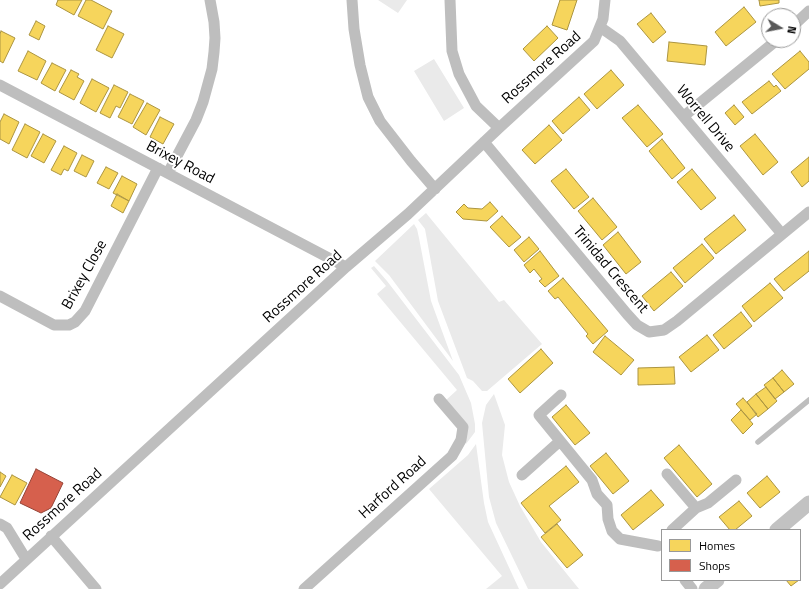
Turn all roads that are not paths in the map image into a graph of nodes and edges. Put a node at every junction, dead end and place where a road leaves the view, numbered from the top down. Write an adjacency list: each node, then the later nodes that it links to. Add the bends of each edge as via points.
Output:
1 (210, 0): 14 (street, via 214,22 212,68 196,120)
2 (352, 0): 15 (street, via 360,65 368,97 380,121)
3 (450, 0): 11 (street, via 452,51 459,74 476,106)
4 (606, 0): 7 (street, Rossmore Road)
5 (809, 11): 6 (street)
6 (801, 18)
7 (600, 28): 10 (street, Worrell Drive, via 620,41); 11 (street, Rossmore Road, via 594,42)
8 (767, 48): 10 (street)
9 (0, 85): 13 (street, Brixey Road)
10 (684, 116): 17 (street, Worrell Drive)
11 (499, 128): 12 (street, Rossmore Road)
12 (484, 142): 15 (street, Rossmore Road); 17 (street, Trinidad Crescent, via 636,325 649,332 664,330 677,321)
13 (158, 168): 14 (street, Brixey Road); 19 (street, Brixey Close, via 85,311 76,322 69,325 54,325)
14 (168, 173): 18 (street, Brixey Road)
15 (435, 189): 18 (street, Rossmore Road)
16 (809, 212): 17 (street, Trinidad Crescent)
17 (782, 234)
18 (346, 267): 33 (street, Rossmore Road)
19 (0, 296)
20 (561, 395): 23 (street, via 539,414)
21 (439, 399): 40 (street, Harford Road, via 463,427 461,440 452,456)
22 (809, 400): 24 (lane)
23 (560, 441): 26 (street); 34 (street, via 592,480 597,494 607,505 612,531 620,539)
24 (758, 442)
25 (667, 474): 29 (street)
26 (522, 475)
27 (736, 480): 29 (street, via 708,503)
28 (809, 503): 32 (street)
29 (696, 508): 31 (street)
30 (0, 524): 35 (street, via 7,528)
31 (673, 529)
32 (778, 529)
33 (51, 536): 35 (street, Rossmore Road); 39 (street)
34 (660, 546)
35 (26, 559): 38 (street, Rossmore Road)
36 (686, 581): 41 (street)
37 (716, 581): 42 (street)
38 (0, 584)
39 (96, 589)
40 (304, 589)
41 (692, 589)
42 (706, 589)

